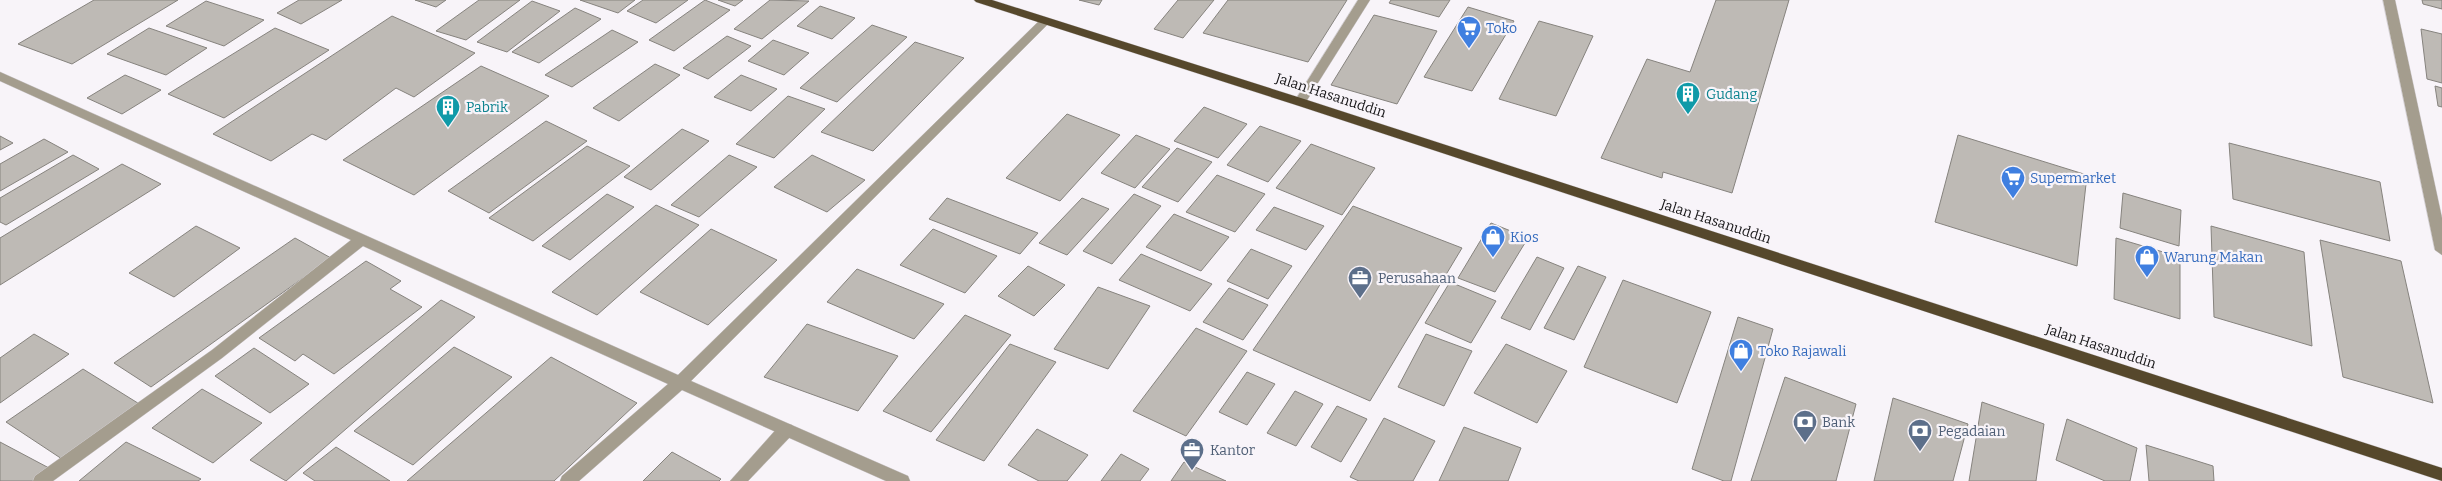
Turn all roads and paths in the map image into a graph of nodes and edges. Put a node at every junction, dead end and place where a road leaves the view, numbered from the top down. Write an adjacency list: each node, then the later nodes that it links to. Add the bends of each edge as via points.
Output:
1 (980, 0): 4 (highway, Jalan Hasanuddin)
2 (1364, 0): 6 (street)
3 (2389, 0): 8 (street)
4 (1044, 21): 6 (highway, Jalan Hasanuddin); 9 (street)
5 (0, 76): 7 (street)
6 (1300, 102): 11 (highway, Jalan Hasanuddin)
7 (362, 239): 9 (street); 12 (street, via 216,354)
8 (2442, 250)
9 (680, 383): 10 (street); 13 (street)
10 (786, 430): 14 (street); 15 (street)
11 (2442, 475)
12 (40, 481)
13 (568, 481)
14 (738, 481)
15 (902, 481)

